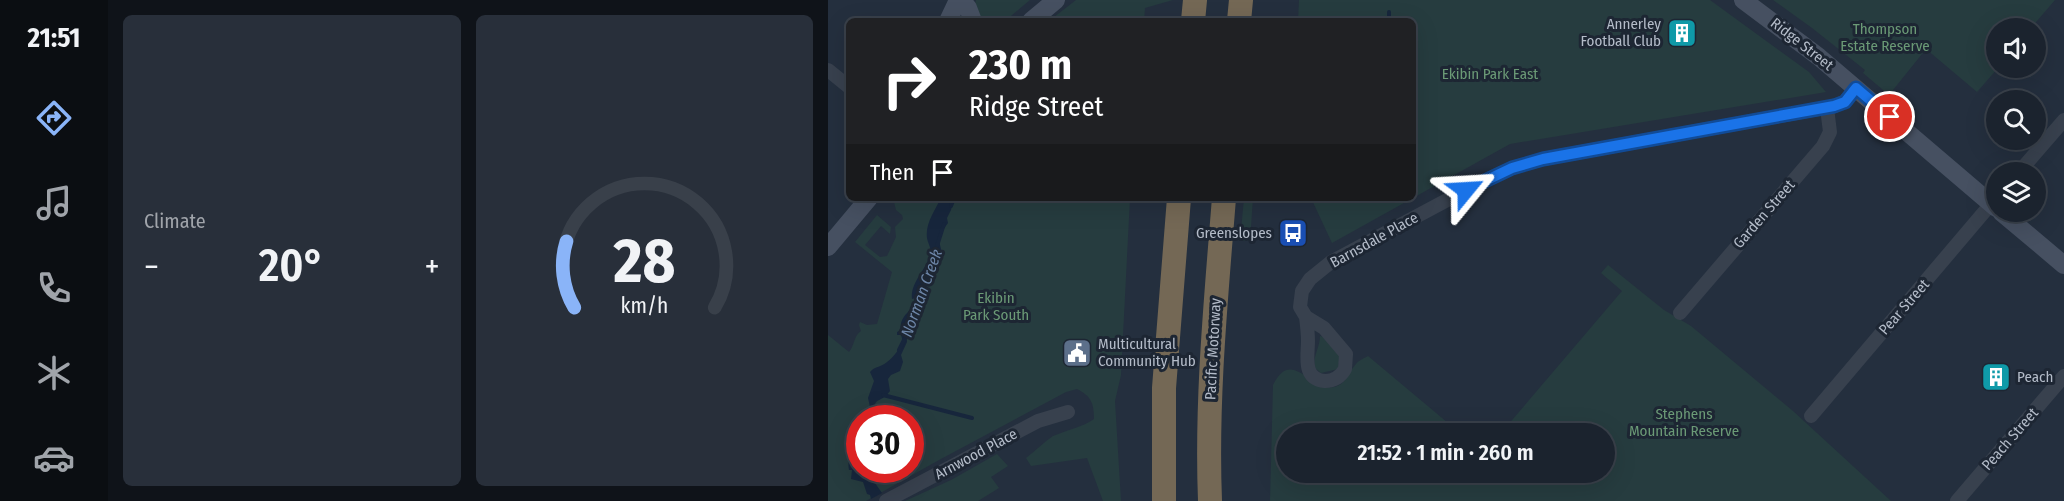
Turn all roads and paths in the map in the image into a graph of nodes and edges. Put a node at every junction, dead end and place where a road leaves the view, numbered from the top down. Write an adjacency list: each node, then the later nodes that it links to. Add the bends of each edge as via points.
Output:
1 (960, 0): 6 (street); 7 (street)
2 (1039, 0): 8 (street)
3 (1056, 0): 9 (street)
4 (1241, 0): 10 (highway)
5 (1743, 0): 13 (street, Ridge Street)
6 (951, 18)
7 (972, 18)
8 (1022, 18)
9 (1035, 18)
10 (1239, 18)
11 (828, 70): 12 (street)
12 (846, 85)
13 (1856, 88): 14 (street, Barnsdale Place, via 1841,104); 17 (street, Ridge Street)
14 (1827, 108): 25 (street, Garden Street, via 1830,132 1822,146); 26 (street, Barnsdale Place, via 1543,159 1512,168 1322,269 1302,291 1300,307)
15 (2064, 120): 16 (street)
16 (2028, 162)
17 (1986, 196)
18 (866, 201): 23 (street)
19 (1179, 201): 31 (highway, via 1164,388)
20 (1224, 201): 32 (highway, Pacific Motorway, via 1210,404)
21 (1986, 217): 29 (street, Pear Street)
22 (2016, 222): 24 (street, Ridge Street)
23 (828, 247)
24 (2064, 265)
25 (1680, 313)
26 (1306, 317)
27 (2064, 376): 33 (street, Peach Street)
28 (1068, 412): 30 (street, Arnwood Place, via 1038,421)
29 (1811, 416)
30 (886, 501)
31 (1164, 501)
32 (1210, 501)
33 (1957, 501)

